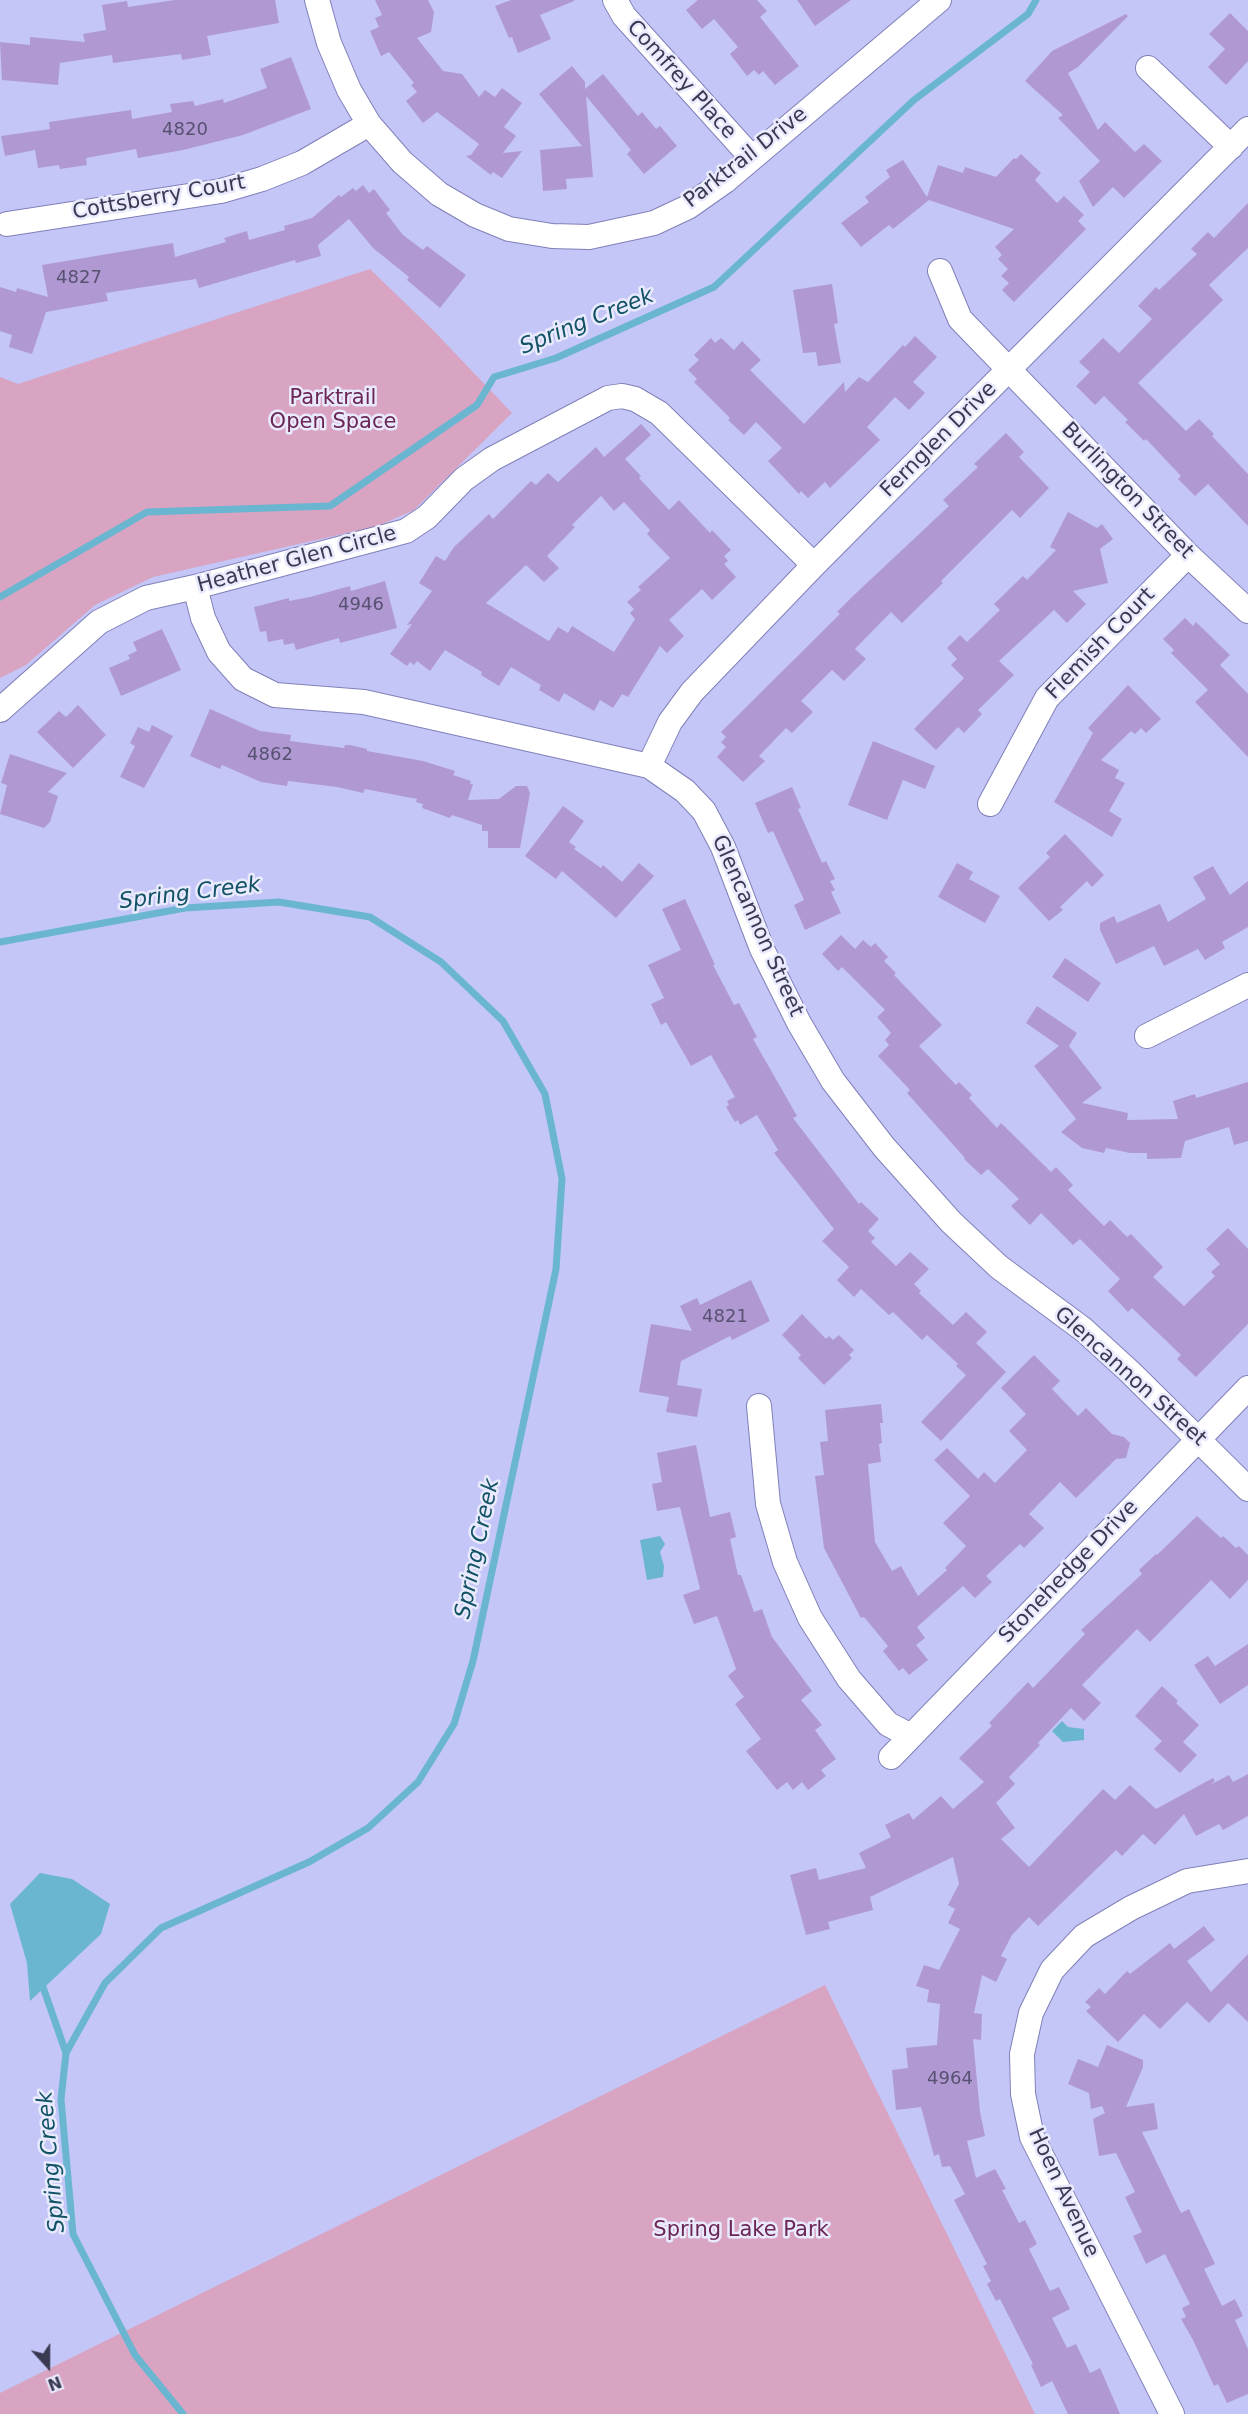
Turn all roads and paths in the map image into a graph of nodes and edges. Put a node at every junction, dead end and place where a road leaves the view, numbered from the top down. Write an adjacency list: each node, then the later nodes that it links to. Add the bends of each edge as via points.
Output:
1 (317, 0): 5 (street, Parktrail Drive, via 329,43)
2 (615, 0): 8 (street, Comfrey Place, via 624,16)
3 (939, 0): 8 (street, Parktrail Drive)
4 (1148, 68): 7 (street)
5 (369, 124): 8 (street, Parktrail Drive, via 402,162 439,194 510,229 552,236 589,237 654,223 688,207); 9 (street, Cottsberry Court, via 302,163 221,191)
6 (1248, 129): 7 (street, Fernglen Drive)
7 (1231, 147): 11 (street, Fernglen Drive)
8 (752, 158)
9 (7, 224)
10 (940, 270): 11 (street, Burlington Street, via 960,319)
11 (1010, 369): 12 (street, Burlington Street); 13 (street, Fernglen Drive)
12 (1188, 555): 15 (street, Burlington Street); 18 (street, Flemish Court, via 1047,698)
13 (814, 566): 14 (street, Heather Glen Circle, via 659,413 622,396 608,398 492,459 406,531); 17 (street, Fernglen Drive, via 692,692 670,722)
14 (195, 587): 16 (street, Heather Glen Circle, via 146,598 99,622); 17 (street, Glencannon Street, via 203,618 219,652 243,679 275,695 364,702)
15 (1248, 611)
16 (0, 710)
17 (649, 766): 23 (street, Glencannon Street, via 685,791 704,812 723,847 762,949 799,1023 833,1081 884,1147 991,1260 1084,1330)
18 (990, 804)
19 (1248, 985): 20 (street)
20 (1147, 1036)
21 (1248, 1388): 23 (street, Stonehedge Drive)
22 (759, 1406): 25 (street, via 768,1504 784,1562 810,1618 849,1679 888,1724)
23 (1198, 1438): 24 (street, Glencannon Street); 25 (street, Stonehedge Drive)
24 (1248, 1489)
25 (911, 1736): 26 (street, Stonehedge Drive)
26 (891, 1757)
27 (1248, 1871): 28 (street, Hoen Avenue, via 1187,1881 1084,1936 1052,1970 1031,2013 1023,2054 1023,2094 1032,2137)
28 (1172, 2414)

